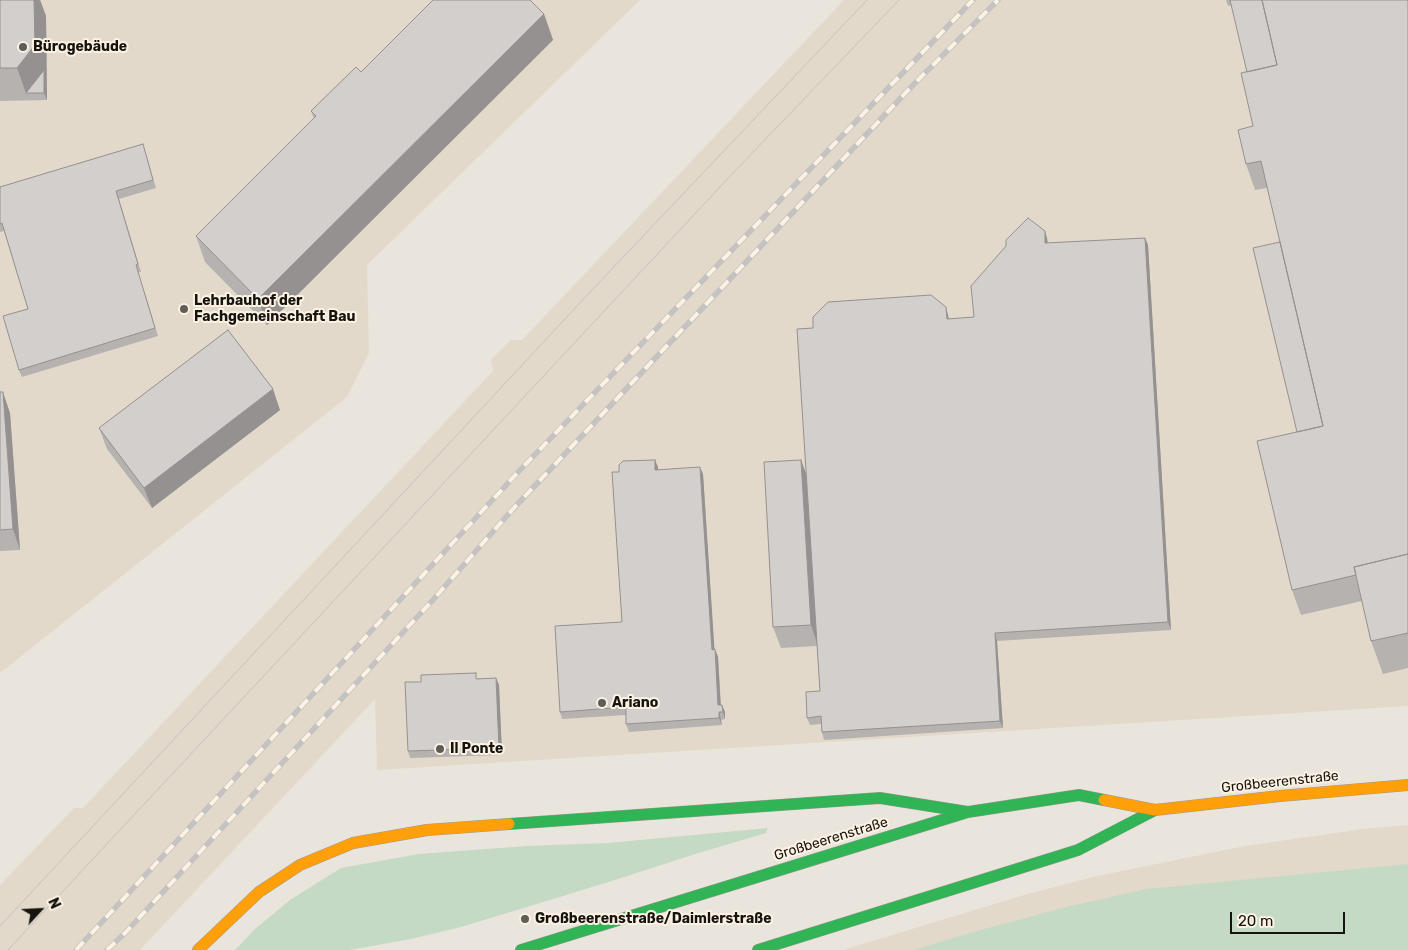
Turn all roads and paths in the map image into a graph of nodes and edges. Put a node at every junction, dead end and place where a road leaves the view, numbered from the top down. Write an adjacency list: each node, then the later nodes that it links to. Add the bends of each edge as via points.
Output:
1 (1408, 786): 2 (main road, Großbeerenstraße)
2 (1155, 810): 3 (main road, Großbeerenstraße, via 1079,795); 6 (main road, Großbeerenstraße, via 1078,850)
3 (968, 812): 4 (main road, via 880,798 427,830 391,836 353,843 300,865 259,892); 5 (main road, Großbeerenstraße)
4 (198, 950)
5 (521, 950)
6 (758, 950)

